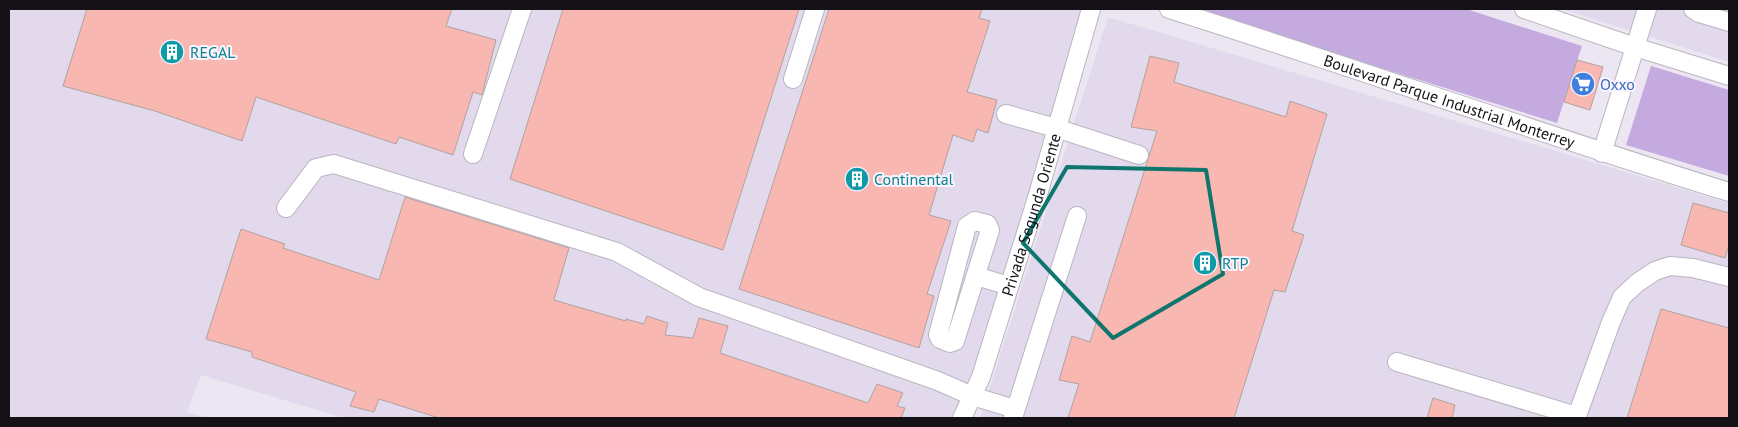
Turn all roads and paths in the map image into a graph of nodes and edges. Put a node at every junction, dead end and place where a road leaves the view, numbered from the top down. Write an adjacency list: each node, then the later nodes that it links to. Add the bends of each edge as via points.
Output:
1 (522, 9): 15 (street)
2 (815, 9): 11 (street)
3 (1091, 9): 13 (street, Privada Segunda Oriente)
4 (1169, 9): 14 (street, Boulevard Parque Industrial Monterrey)
5 (1524, 9): 9 (street)
6 (1647, 9): 9 (street)
7 (1693, 9): 8 (street)
8 (1729, 22)
9 (1635, 47): 10 (street); 14 (street)
10 (1729, 76)
11 (793, 79)
12 (1006, 114): 13 (street)
13 (1056, 128): 16 (street); 22 (street, Privada Segunda Oriente)
14 (1602, 153): 17 (street, Boulevard Parque Industrial Monterrey)
15 (473, 154)
16 (1139, 156)
17 (1729, 192)
18 (286, 208): 24 (street, via 316,168 334,164 617,252 699,297 938,381)
19 (1077, 216): 25 (street)
20 (976, 276): 20 (street, via 990,230 987,224 975,221 967,226 938,335 940,339 950,343 955,341); 22 (street)
21 (1729, 277): 26 (street, via 1670,266 1637,283 1622,297)
22 (1009, 286): 24 (street, Privada Segunda Oriente)
23 (1397, 362): 26 (street)
24 (972, 396): 25 (street); 27 (street, Privada Segunda Oriente)
25 (1014, 414)
26 (1576, 417)
27 (962, 418)

